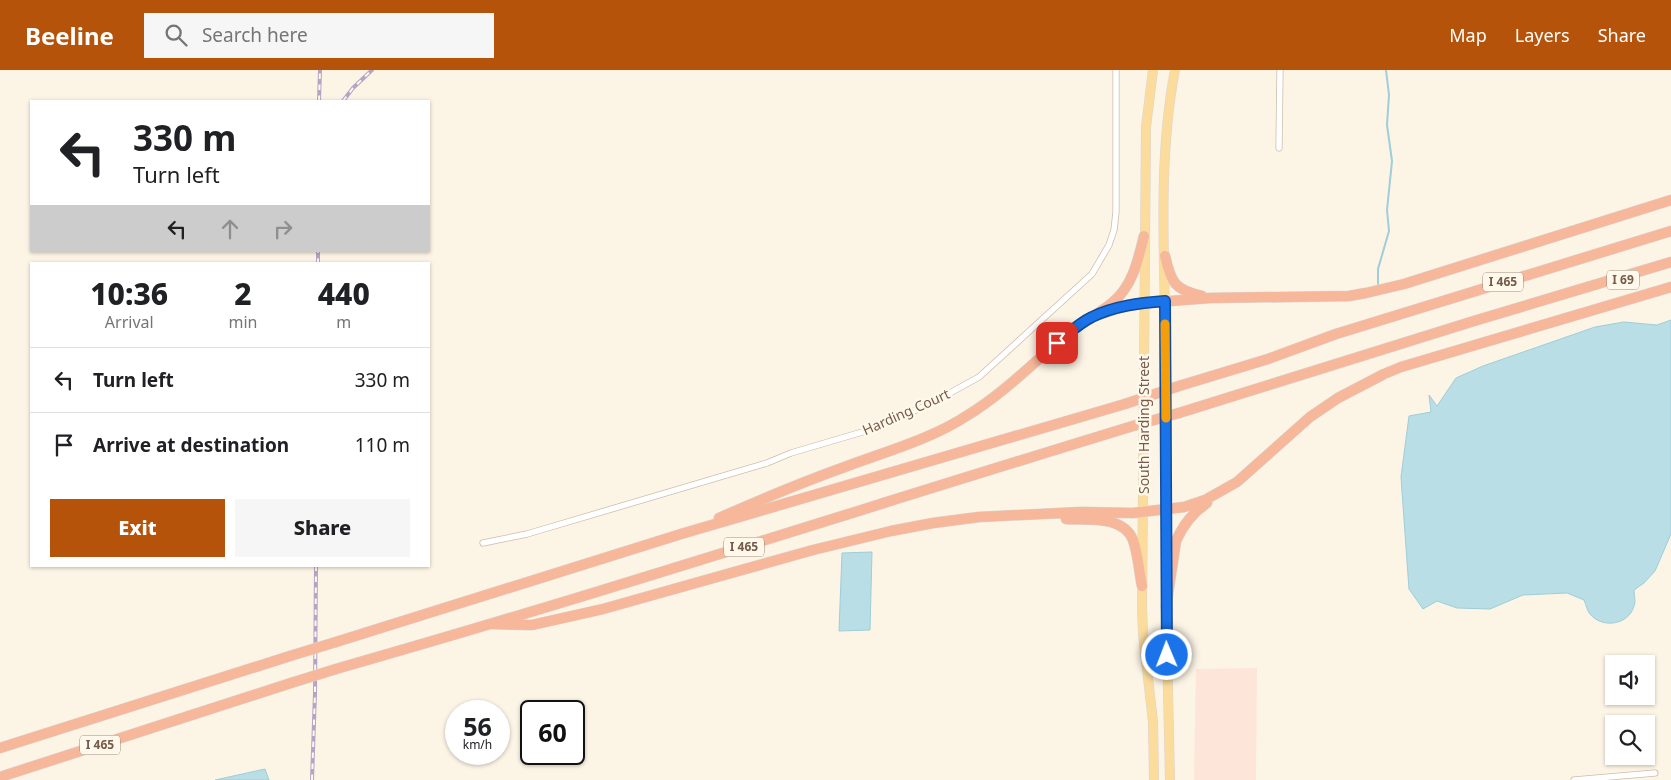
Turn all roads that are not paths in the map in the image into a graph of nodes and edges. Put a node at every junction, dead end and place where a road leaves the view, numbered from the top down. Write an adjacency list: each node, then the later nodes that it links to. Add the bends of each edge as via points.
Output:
1 (1116, 70): 23 (street, Harding Court, via 1116,212 1109,245 1092,274 979,377 930,404 869,430 528,534)
2 (1153, 70): 8 (main road, South Harding Street, via 1146,127)
3 (1176, 70): 9 (main road, South Harding Street, via 1167,119)
4 (1280, 70): 5 (street)
5 (1279, 148)
6 (1671, 200): 14 (highway, via 1366,293)
7 (1671, 231): 22 (highway, I 465, bridge, via 1336,334 1125,404)
8 (1144, 236): 16 (main road, South Harding Street); 17 (highway, via 1129,284 1112,304)
9 (1165, 256): 14 (highway, via 1176,286 1191,294); 15 (main road, South Harding Street)
10 (1671, 262): 13 (highway, I 465)
11 (1671, 269): 13 (highway, I 69)
12 (1671, 287): 18 (highway, via 1384,374 1323,407 1252,470)
13 (1575, 291): 26 (highway, I 465, bridge)
14 (1210, 298): 15 (highway)
15 (1165, 301): 16 (highway); 19 (main road, South Harding Street)
16 (1144, 302): 17 (highway); 20 (main road, South Harding Street)
17 (1092, 317): 22 (highway, via 1074,328 991,400 960,420 937,432 791,486)
18 (1221, 491): 19 (highway, via 1195,504); 25 (highway, via 1193,513 1180,532 1174,548)
19 (1166, 509): 20 (highway); 25 (main road, South Harding Street)
20 (1144, 512): 21 (highway); 24 (main road, South Harding Street)
21 (1023, 516): 24 (highway, via 1116,524 1125,529 1133,540); 26 (highway, via 979,517 891,531 594,611 532,625)
22 (682, 534): 27 (highway, I 465, bridge)
23 (483, 543)
24 (1142, 586): 30 (main road, South Harding Street, via 1143,634 1153,722)
25 (1166, 607): 31 (main road, South Harding Street)
26 (492, 624): 29 (highway, I 465, bridge, via 336,669)
27 (0, 748)
28 (1655, 773): 32 (street)
29 (0, 777)
30 (1154, 780)
31 (1170, 780)
32 (1574, 780)

